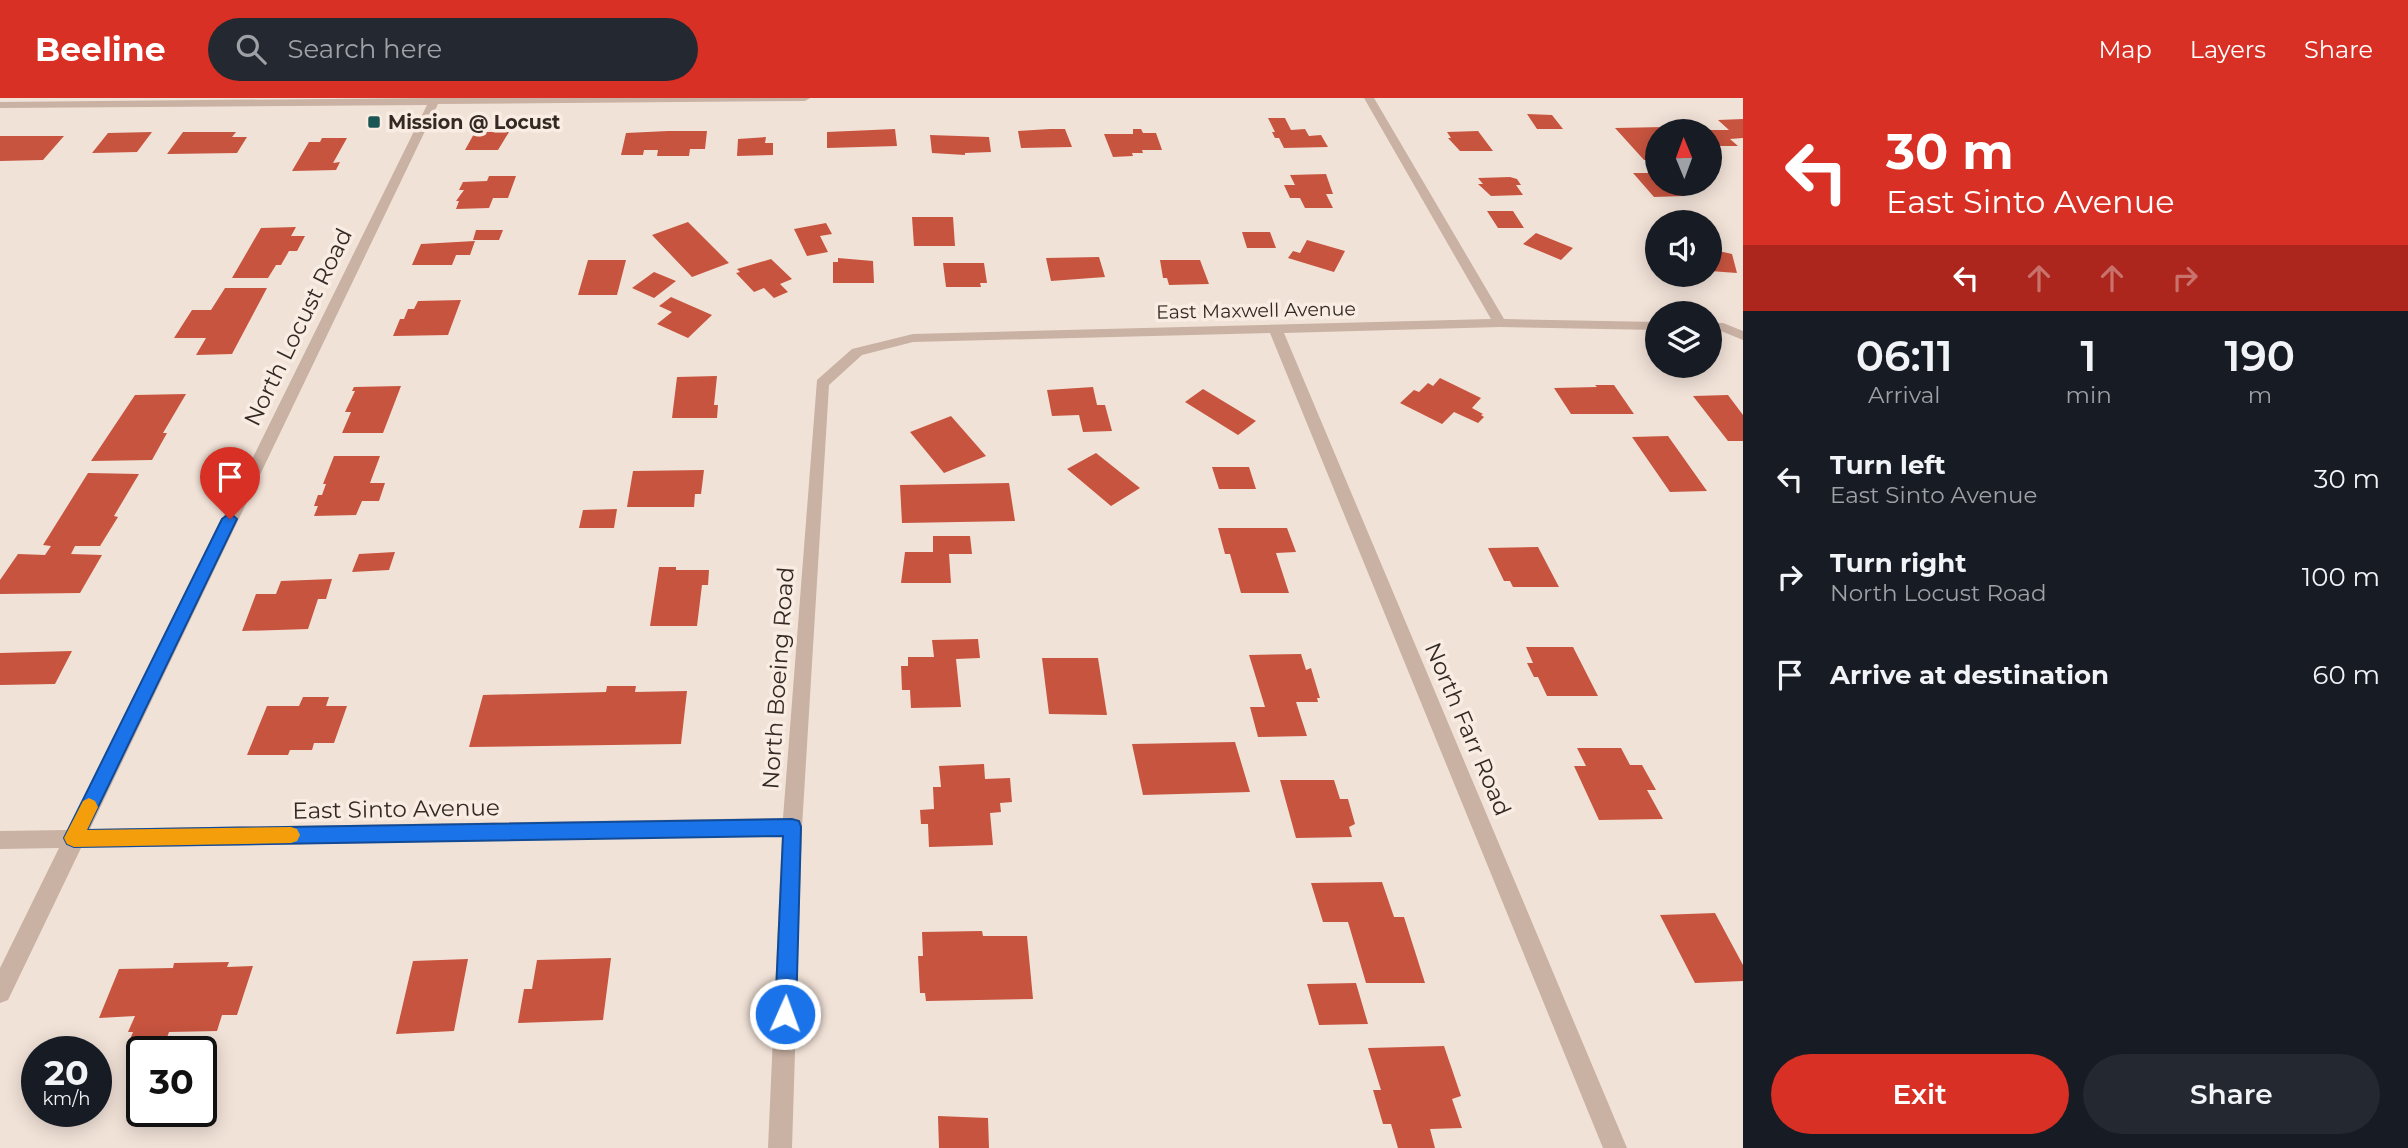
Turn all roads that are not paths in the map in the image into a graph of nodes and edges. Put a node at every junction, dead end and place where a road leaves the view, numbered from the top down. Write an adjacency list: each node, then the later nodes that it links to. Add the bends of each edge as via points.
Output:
1 (805, 98): 3 (street)
2 (1369, 98): 6 (street)
3 (435, 99): 4 (street); 13 (street, North Locust Road)
4 (189, 101): 5 (street)
5 (0, 105)
6 (1500, 323): 7 (street, East Maxwell Avenue); 9 (street, East Maxwell Avenue)
7 (1645, 326)
8 (1722, 327): 10 (street)
9 (1275, 328): 11 (street, East Maxwell Avenue, via 913,338); 17 (street, North Farr Road)
10 (1743, 336)
11 (857, 352): 12 (street, North Boeing Road, via 822,383)
12 (792, 827): 13 (street, East Sinto Avenue); 16 (street, North Boeing Road)
13 (74, 838): 14 (street, East Sinto Avenue); 15 (street, North Locust Road)
14 (0, 840)
15 (0, 992)
16 (780, 1148)
17 (1615, 1148)

